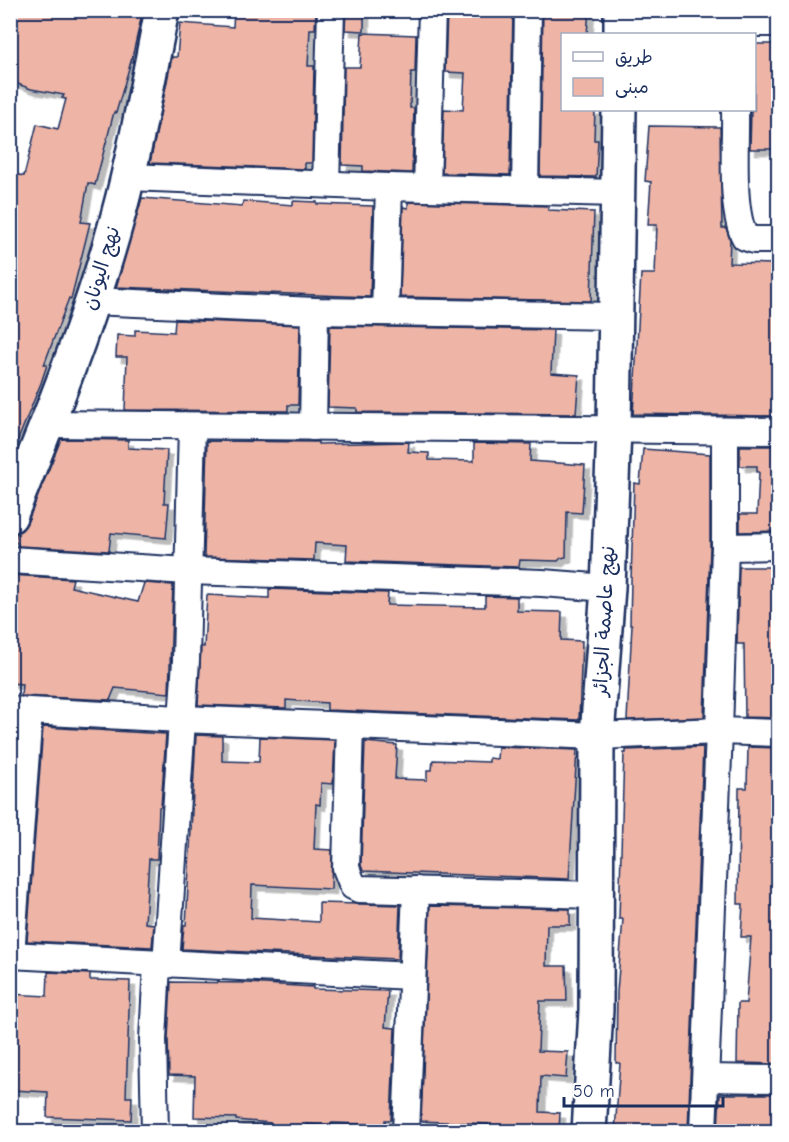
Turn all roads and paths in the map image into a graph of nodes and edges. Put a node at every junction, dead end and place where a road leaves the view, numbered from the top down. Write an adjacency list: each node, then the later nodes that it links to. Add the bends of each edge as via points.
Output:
1 (162, 10): 10 (street, نهج اليونان)
2 (331, 10): 11 (street)
3 (432, 10): 13 (street)
4 (528, 10): 14 (street)
5 (621, 23): 7 (street)
6 (778, 23): 7 (street)
7 (734, 29)
8 (619, 111): 15 (street, نهج عاصمة الجزائر)
9 (735, 111): 16 (street, via 741,230 745,237 754,240)
10 (128, 177): 11 (street); 17 (street, نهج اليونان)
11 (326, 184): 12 (street)
12 (389, 187): 13 (street); 19 (street)
13 (427, 188): 14 (street)
14 (525, 189): 15 (street)
15 (618, 193): 20 (street, نهج عاصمة الجزائر)
16 (778, 240)
17 (91, 301): 18 (street); 21 (street, نهج اليونان)
18 (315, 311): 19 (street); 23 (street)
19 (386, 312): 20 (street)
20 (615, 316): 24 (street, نهج عاصمة الجزائر)
21 (47, 424): 22 (street); 27 (street, نهج اليونان)
22 (192, 426): 23 (street); 31 (street)
23 (313, 427): 24 (street)
24 (614, 428): 25 (street); 32 (street, نهج عاصمة الجزائر)
25 (725, 431): 26 (street); 29 (street)
26 (778, 431)
27 (10, 516)
28 (778, 546): 29 (street)
29 (725, 547): 36 (street)
30 (10, 560): 31 (street)
31 (188, 571): 32 (street); 34 (street)
32 (608, 588): 38 (street, نهج عاصمة الجزائر)
33 (20, 711): 34 (street); 41 (street)
34 (181, 719): 35 (street); 42 (street)
35 (350, 726): 38 (street); 39 (street, via 346,868 349,879 359,889)
36 (719, 731): 37 (street); 38 (street); 44 (street)
37 (778, 733)
38 (597, 736): 40 (street, نهج عاصمة الجزائر)
39 (416, 890): 40 (street); 43 (street)
40 (597, 895): 48 (street, نهج عاصمة الجزائر)
41 (11, 955): 42 (street)
42 (162, 964): 43 (street); 46 (street, via 153,1039)
43 (411, 976): 47 (street)
44 (706, 1078): 45 (street); 49 (street)
45 (778, 1079)
46 (154, 1131)
47 (406, 1131)
48 (589, 1131)
49 (703, 1131)

